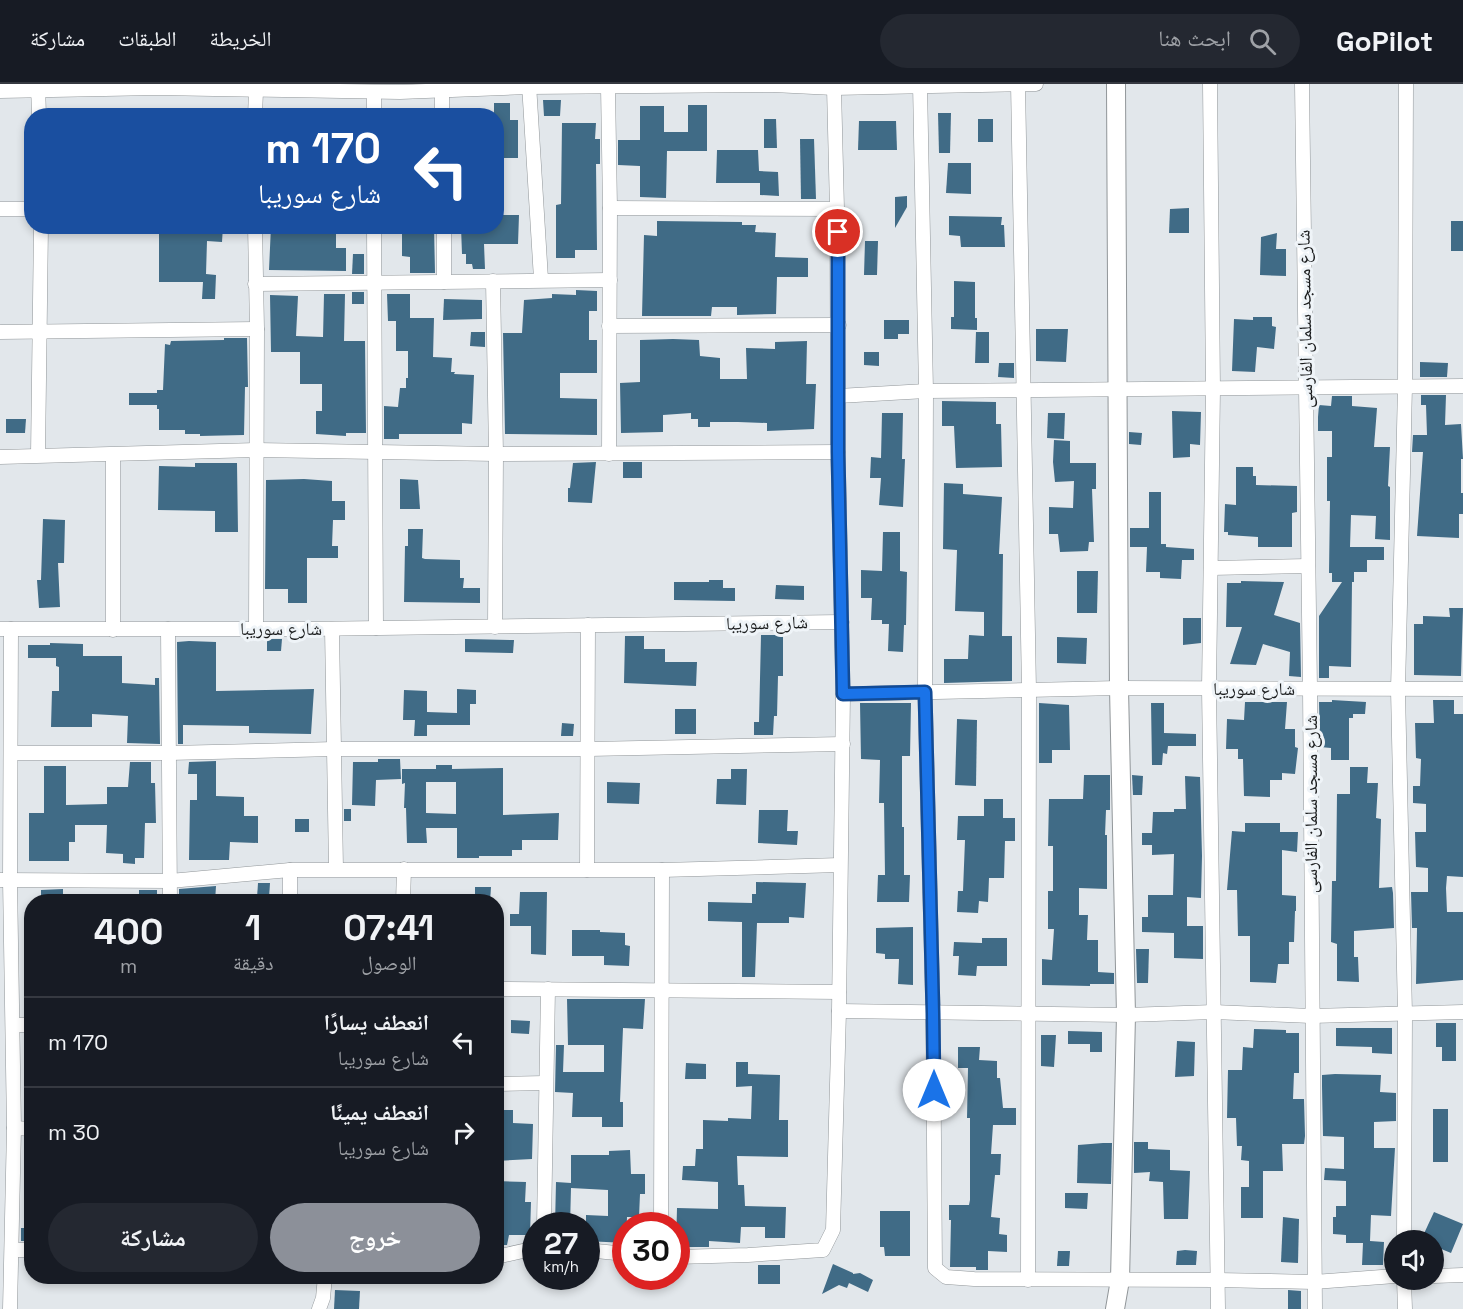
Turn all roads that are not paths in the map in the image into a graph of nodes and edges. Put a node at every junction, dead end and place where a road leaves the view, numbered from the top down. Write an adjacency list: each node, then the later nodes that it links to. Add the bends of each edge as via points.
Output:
1 (920, 84): 2 (street); 16 (street); 49 (street)
2 (1018, 84): 3 (street); 50 (street)
3 (1036, 84)
4 (1116, 84): 47 (street)
5 (1210, 84): 48 (street)
6 (1302, 84): 46 (street, شارع مسجد سلمان الفارسى)
7 (1406, 84): 44 (street)
8 (529, 85): 12 (street); 20 (street); 33 (street)
9 (658, 85): 10 (street); 12 (street)
10 (773, 85): 16 (street)
11 (157, 86): 13 (street); 18 (street)
12 (608, 87): 25 (street)
13 (38, 88): 17 (street); 21 (street)
14 (281, 88): 18 (street); 19 (street)
15 (400, 88): 19 (street); 20 (street)
16 (834, 88): 28 (street)
17 (0, 91)
18 (256, 91): 22 (street)
19 (374, 92): 23 (street)
20 (442, 92): 24 (street)
21 (39, 108)
22 (255, 108)
23 (374, 108)
24 (442, 108)
25 (610, 208): 28 (street); 34 (street)
26 (0, 209): 27 (street)
27 (24, 209)
28 (837, 209): 40 (street)
29 (41, 234): 42 (street)
30 (255, 234): 38 (street)
31 (374, 234): 35 (street)
32 (444, 234): 37 (street)
33 (540, 279): 34 (street); 36 (street)
34 (610, 280): 39 (street)
35 (374, 281): 37 (street); 38 (street); 54 (street)
36 (493, 281): 37 (street); 55 (street)
37 (444, 282)
38 (255, 284): 41 (street)
39 (609, 326): 40 (street); 56 (street)
40 (839, 326): 51 (street)
41 (257, 329): 42 (street); 52 (street)
42 (39, 331): 43 (street); 57 (street)
43 (0, 332)
44 (1405, 386): 45 (street); 46 (street); 76 (street)
45 (1463, 386)
46 (1305, 387): 48 (street); 60 (street, شارع مسجد سلمان الفارسى)
47 (1117, 389): 48 (street); 50 (street); 71 (street)
48 (1214, 389): 61 (street)
49 (926, 391): 50 (street); 51 (street); 77 (street)
50 (1023, 391): 75 (street)
51 (838, 396): 53 (street)
52 (257, 450): 54 (street); 58 (street); 69 (street)
53 (838, 452): 56 (street); 62 (street)
54 (375, 453): 55 (street); 66 (street)
55 (496, 454): 56 (street); 64 (street)
56 (609, 454)
57 (38, 455): 58 (street); 59 (street)
58 (113, 455): 70 (street)
59 (0, 457)
60 (1308, 566): 61 (street); 73 (street, شارع مسجد سلمان الفارسى)
61 (1211, 568): 72 (street)
62 (842, 622): 63 (street, شارع سوريبا); 78 (street)
63 (588, 625): 64 (street, شارع سوريبا); 81 (street)
64 (495, 627): 66 (street, شارع سوريبا)
65 (333, 628): 66 (street, شارع سوريبا); 69 (street, شارع سوريبا); 80 (street)
66 (376, 628)
67 (5, 629): 70 (street, شارع سوريبا); 82 (street)
68 (168, 629): 69 (street, شارع سوريبا); 70 (street, شارع سوريبا); 83 (street)
69 (256, 629)
70 (113, 630)
71 (1119, 688): 72 (street, شارع سوريبا); 75 (street, شارع سوريبا); 106 (street)
72 (1209, 689): 73 (street, شارع سوريبا); 101 (street)
73 (1310, 689): 76 (street, شارع سوريبا); 107 (street, شارع مسجد سلمان الفارسى)
74 (1463, 689): 76 (street, شارع سوريبا)
75 (1029, 690): 77 (street, شارع سوريبا); 105 (street)
76 (1398, 690): 104 (street)
77 (925, 692): 78 (street, شارع سوريبا); 103 (street)
78 (843, 694): 79 (street)
79 (843, 744): 81 (street); 84 (street)
80 (335, 749): 81 (street); 83 (street); 85 (street)
81 (589, 749): 88 (street)
82 (12, 753): 83 (street); 90 (street)
83 (169, 753): 91 (street)
84 (840, 865): 89 (street); 99 (street)
85 (336, 869): 86 (street); 87 (street)
86 (404, 869): 88 (street); 94 (street)
87 (290, 870): 91 (street); 93 (street)
88 (587, 870): 89 (street)
89 (662, 870): 98 (street)
90 (5, 880): 91 (street); 95 (street)
91 (170, 881): 92 (street)
92 (170, 894)
93 (290, 894)
94 (403, 894)
95 (6, 918): 109 (street)
96 (504, 989): 97 (street)
97 (548, 989): 98 (street); 110 (street)
98 (661, 989): 99 (street); 115 (street)
99 (839, 992): 100 (street)
100 (839, 1011): 103 (street); 121 (street, via 833,1230 823,1250)
101 (1215, 1012): 106 (street); 107 (street); 127 (street)
102 (1463, 1012): 104 (street)
103 (933, 1013): 105 (street); 125 (street, via 935,1268 946,1277)
104 (1405, 1014): 107 (street); 116 (street)
105 (1030, 1015): 106 (street); 125 (street)
106 (1126, 1016): 126 (street)
107 (1311, 1016): 128 (street, شارع مسجد سلمان الفارسى)
108 (24, 1025): 109 (street)
109 (13, 1026): 112 (street)
110 (545, 1083): 111 (street); 114 (street)
111 (504, 1084)
112 (14, 1128): 113 (street); 117 (street)
113 (24, 1129)
114 (544, 1212)
115 (661, 1212)
116 (1404, 1230)
117 (12, 1250): 118 (street); 131 (street)
118 (24, 1250)
119 (522, 1251): 120 (street)
120 (504, 1255)
121 (690, 1257)
122 (1463, 1275): 123 (street)
123 (1444, 1276)
124 (1384, 1277): 128 (street)
125 (1028, 1280): 126 (street)
126 (1120, 1280): 127 (street); 133 (street)
127 (1218, 1280): 128 (street); 134 (street)
128 (1314, 1282): 135 (street, شارع مسجد سلمان الفارسى)
129 (324, 1284): 132 (street)
130 (1404, 1290): 136 (street)
131 (10, 1309)
132 (319, 1309)
133 (1115, 1309)
134 (1218, 1309)
135 (1315, 1309)
136 (1405, 1309)

